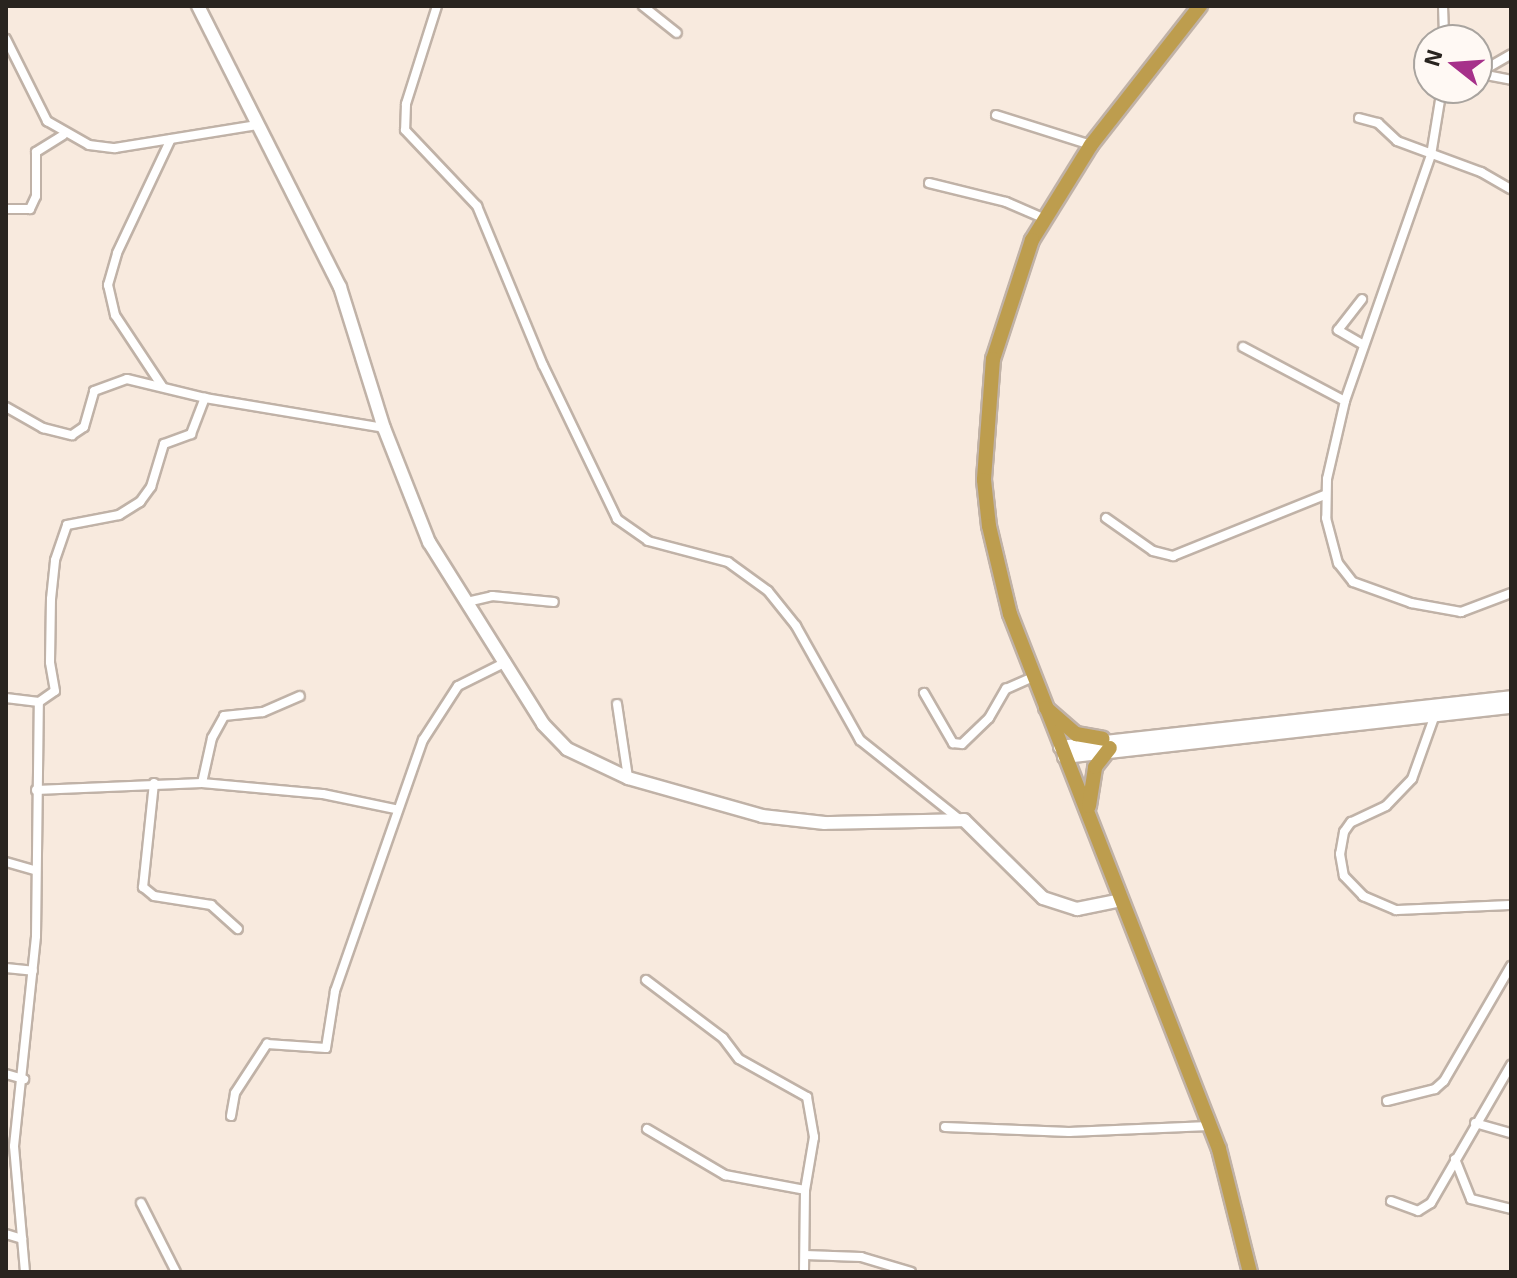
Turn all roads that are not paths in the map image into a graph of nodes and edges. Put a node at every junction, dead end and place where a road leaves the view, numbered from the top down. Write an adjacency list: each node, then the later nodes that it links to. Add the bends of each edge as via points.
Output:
1 (198, 6): 12 (street)
2 (437, 6): 53 (street, via 406,104 407,137 477,206 543,365 617,519 648,541 716,556 768,591 796,626 860,740)
3 (643, 6): 5 (street)
4 (1200, 6): 15 (highway)
5 (677, 33)
6 (6, 39): 13 (street, via 47,121)
7 (1511, 54): 8 (street)
8 (1493, 65)
9 (1439, 104): 16 (street)
10 (996, 115): 15 (street)
11 (1359, 118): 16 (street, via 1378,123 1394,139)
12 (257, 125): 14 (street); 28 (street, via 340,287)
13 (63, 135): 14 (street, via 115,148); 19 (street, via 32,160 34,204 26,210)
14 (171, 139): 24 (street, via 117,253 108,285 115,315)
15 (1091, 145): 20 (highway)
16 (1431, 155): 18 (street); 22 (street)
17 (929, 183): 20 (street, via 1006,202)
18 (1511, 189)
19 (6, 209)
20 (1043, 218): 35 (highway, via 999,332 984,460 1000,582)
21 (1362, 299): 22 (street, via 1338,330)
22 (1362, 344): 26 (street)
23 (1243, 347): 26 (street)
24 (162, 386): 25 (street); 27 (street, via 127,379 99,387 91,395 84,427 72,435 43,428)
25 (205, 398): 28 (street); 40 (street, via 191,434 164,444 140,502 119,515 67,525 58,544 51,599 49,650 55,691)
26 (1345, 401): 29 (street)
27 (6, 407)
28 (384, 428): 32 (street, via 421,525)
29 (1325, 495): 30 (street, via 1173,556 1153,551); 31 (street, via 1330,541 1342,571 1353,582 1411,603 1461,612)
30 (1106, 518)
31 (1511, 593)
32 (467, 602): 33 (street, via 492,596); 34 (street)
33 (554, 602)
34 (506, 662): 47 (street, via 543,724 567,749); 51 (street, via 473,674 444,705 423,740)
35 (1033, 677): 36 (street, via 1006,689 989,718 962,744 953,743); 42 (highway)
36 (924, 693)
37 (300, 696): 49 (street, via 263,712 224,716 212,738)
38 (1511, 697): 44 (street)
39 (6, 698): 40 (street)
40 (39, 702): 50 (street)
41 (617, 704): 47 (street)
42 (1046, 707): 45 (highway, via 1076,734); 46 (highway)
43 (1511, 707): 44 (street)
44 (1436, 710): 45 (street); 57 (street, via 1412,779 1386,806 1351,822 1344,832 1344,876 1363,896 1396,910)
45 (1106, 744): 46 (street); 52 (highway, via 1090,782)
46 (1062, 752): 52 (highway)
47 (628, 778): 53 (street, via 762,816 825,823)
48 (154, 783): 49 (street); 50 (street); 58 (street, via 143,887 154,896 211,905)
49 (202, 783): 51 (street, via 323,794)
50 (36, 790): 55 (street)
51 (395, 809): 67 (street, via 335,991 326,1048 267,1044 235,1093)
52 (1090, 815): 56 (highway)
53 (959, 819): 56 (street, via 1043,898 1077,909)
54 (6, 862): 55 (street)
55 (34, 870): 61 (street)
56 (1122, 900): 69 (highway)
57 (1511, 905)
58 (238, 929)
59 (1511, 966): 66 (street, via 1444,1081 1435,1089)
60 (6, 968): 61 (street)
61 (33, 971): 65 (street)
62 (646, 980): 74 (street, via 723,1038 739,1059 804,1093 814,1137)
63 (1511, 1065): 68 (street)
64 (6, 1074): 65 (street)
65 (24, 1079): 79 (street, via 14,1146)
66 (1387, 1101)
67 (231, 1116)
68 (1475, 1123): 72 (street); 73 (street)
69 (1209, 1126): 70 (street, via 1069,1132); 85 (highway)
70 (945, 1127)
71 (647, 1129): 74 (street, via 725,1175)
72 (1511, 1133)
73 (1455, 1159): 75 (street, via 1428,1206 1418,1211); 77 (street, via 1471,1199)
74 (805, 1190): 80 (street)
75 (1391, 1201)
76 (141, 1203): 82 (street)
77 (1511, 1209)
78 (6, 1234): 79 (street)
79 (22, 1239): 81 (street)
80 (805, 1255): 83 (street); 84 (street, via 861,1257)
81 (25, 1272)
82 (176, 1272)
83 (804, 1272)
84 (911, 1272)
85 (1250, 1272)

